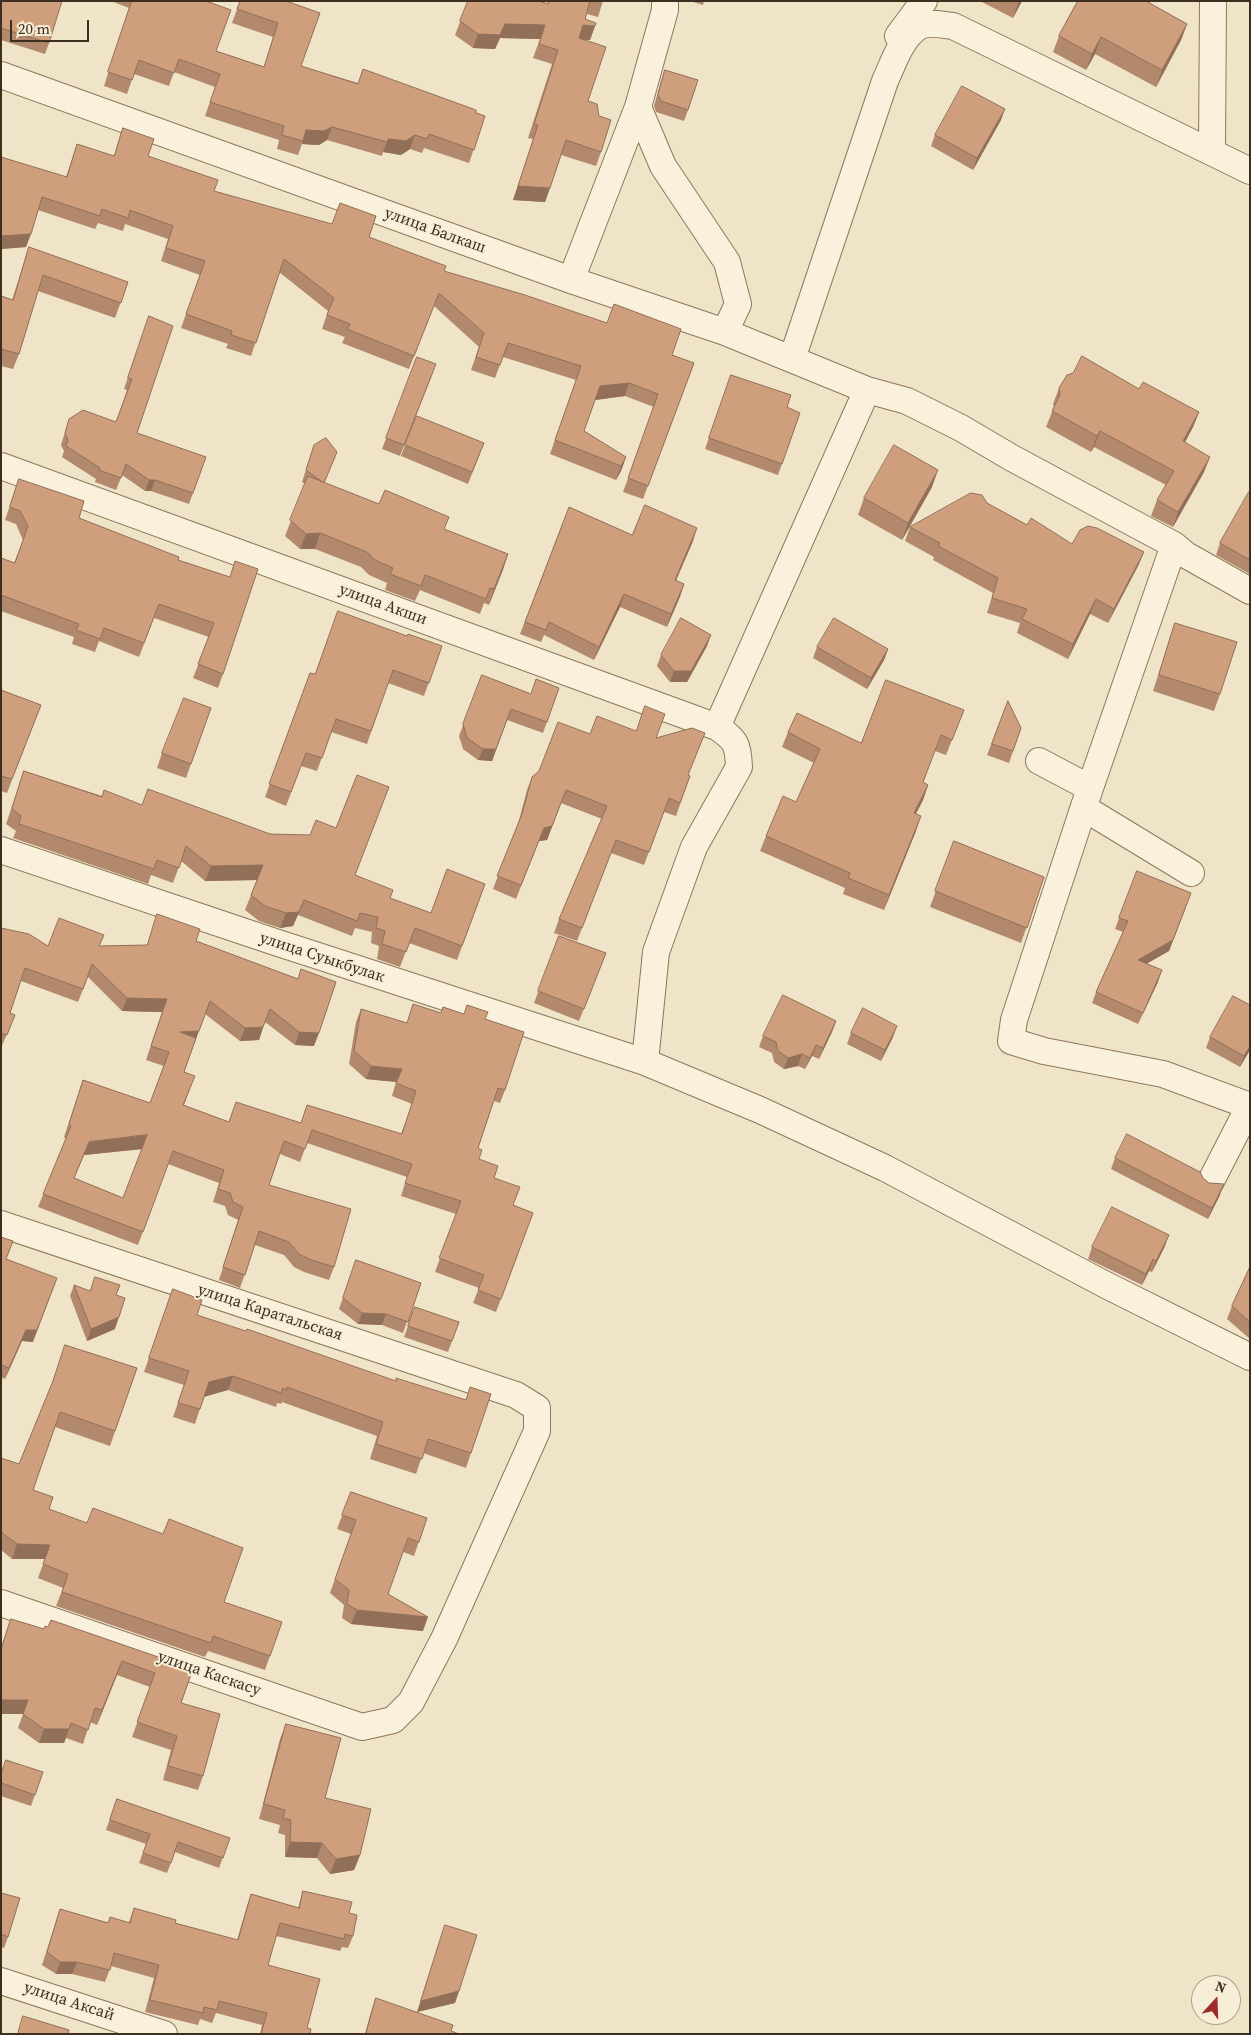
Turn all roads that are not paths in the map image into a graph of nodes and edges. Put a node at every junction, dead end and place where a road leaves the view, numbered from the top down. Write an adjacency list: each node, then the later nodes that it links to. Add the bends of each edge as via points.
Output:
1 (665, 1): 7 (street)
2 (1214, 1): 8 (street)
3 (922, 4): 4 (street); 5 (street, via 900,30 894,46)
4 (953, 26): 5 (street, via 932,24 918,27); 8 (street)
5 (897, 53): 12 (street)
6 (1, 75): 10 (street, улица Балкаш)
7 (638, 107): 10 (street); 11 (street, via 663,166 728,262 738,304)
8 (1212, 151): 9 (street)
9 (1250, 171)
10 (571, 280): 11 (street, улица Балкаш)
11 (725, 332): 12 (street, улица Балкаш)
12 (792, 359): 13 (street, улица Балкаш)
13 (867, 390): 15 (street, улица Балкаш, via 929,411); 17 (street)
14 (1, 466): 17 (street, улица Акши)
15 (1174, 545): 16 (street, улица Балкаш); 19 (street)
16 (1250, 591)
17 (717, 727): 22 (street, улица Акши, via 734,738 739,767 694,847 656,952)
18 (1039, 761): 19 (street)
19 (1087, 798): 21 (street); 23 (street, via 1014,1020 1011,1041 1054,1053 1163,1074)
20 (1, 850): 22 (street, улица Суыкбулак)
21 (1191, 873)
22 (644, 1062): 26 (street, улица Суыкбулак, via 760,1110 885,1168)
23 (1250, 1106): 24 (street)
24 (1211, 1180)
25 (1, 1224): 27 (street, улица Каратальская, via 516,1395)
26 (1250, 1358)
27 (537, 1408): 28 (street, улица Каскасу, via 537,1431 444,1639 410,1702 393,1720 362,1727)
28 (1, 1603)
29 (1, 1980): 30 (street, улица Аксай)
30 (164, 2034)

